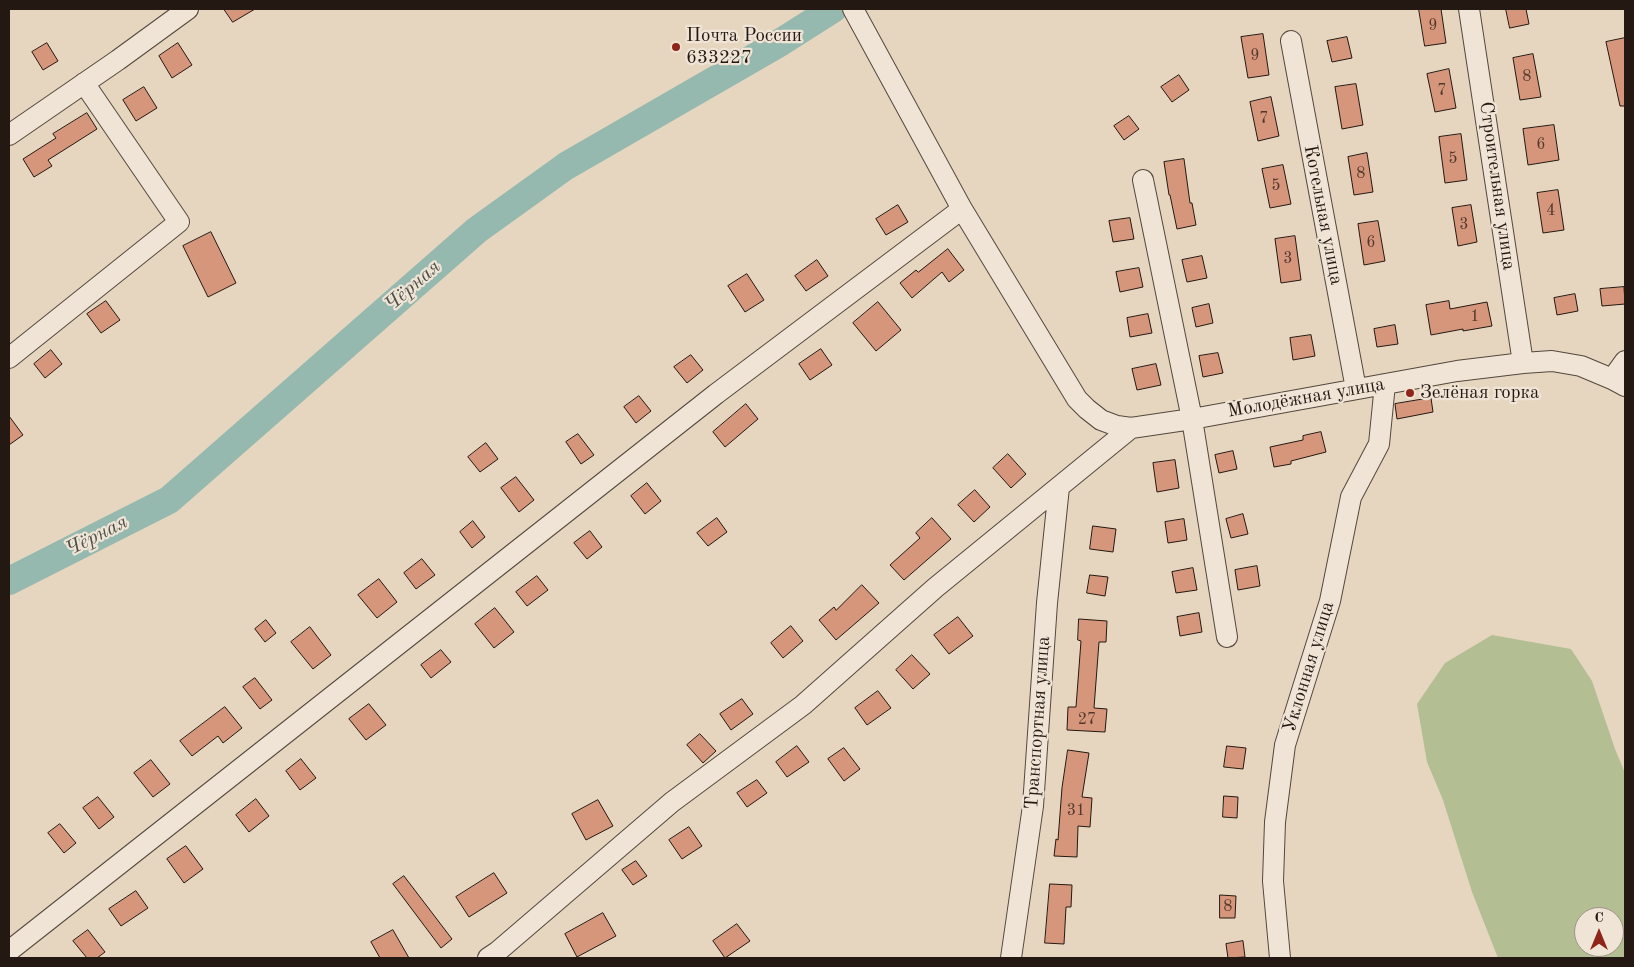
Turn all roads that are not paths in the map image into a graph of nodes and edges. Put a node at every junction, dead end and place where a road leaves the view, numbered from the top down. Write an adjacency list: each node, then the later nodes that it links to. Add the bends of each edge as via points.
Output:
1 (188, 9): 5 (street)
2 (853, 9): 8 (street)
3 (1469, 9): 11 (street, Строительная улица)
4 (1291, 40): 14 (street, Котельная улица)
5 (84, 83): 6 (street); 9 (street, via 179,222)
6 (9, 135)
7 (1143, 180): 15 (street)
8 (962, 209): 16 (street, via 1077,399 1101,420); 19 (street, via 716,394)
9 (9, 358)
10 (1625, 361): 12 (street)
11 (1523, 363): 12 (street, Молодёжная улица, via 1552,361 1581,366); 13 (street, Молодёжная улица)
12 (1619, 382)
13 (1385, 384): 14 (street, Молодёжная улица); 22 (street, Уклонная улица, via 1378,444 1351,497 1330,601 1284,745 1274,832 1273,881)
14 (1356, 389): 15 (street, Молодёжная улица)
15 (1192, 419): 16 (street, Молодёжная улица); 18 (street)
16 (1131, 428): 17 (street)
17 (1059, 487): 20 (street, via 935,588 803,705 672,802); 21 (street, Транспортная улица, via 1047,603 1033,806)
18 (1227, 637)
19 (9, 951)
20 (488, 958)
21 (1011, 958)
22 (1280, 958)

